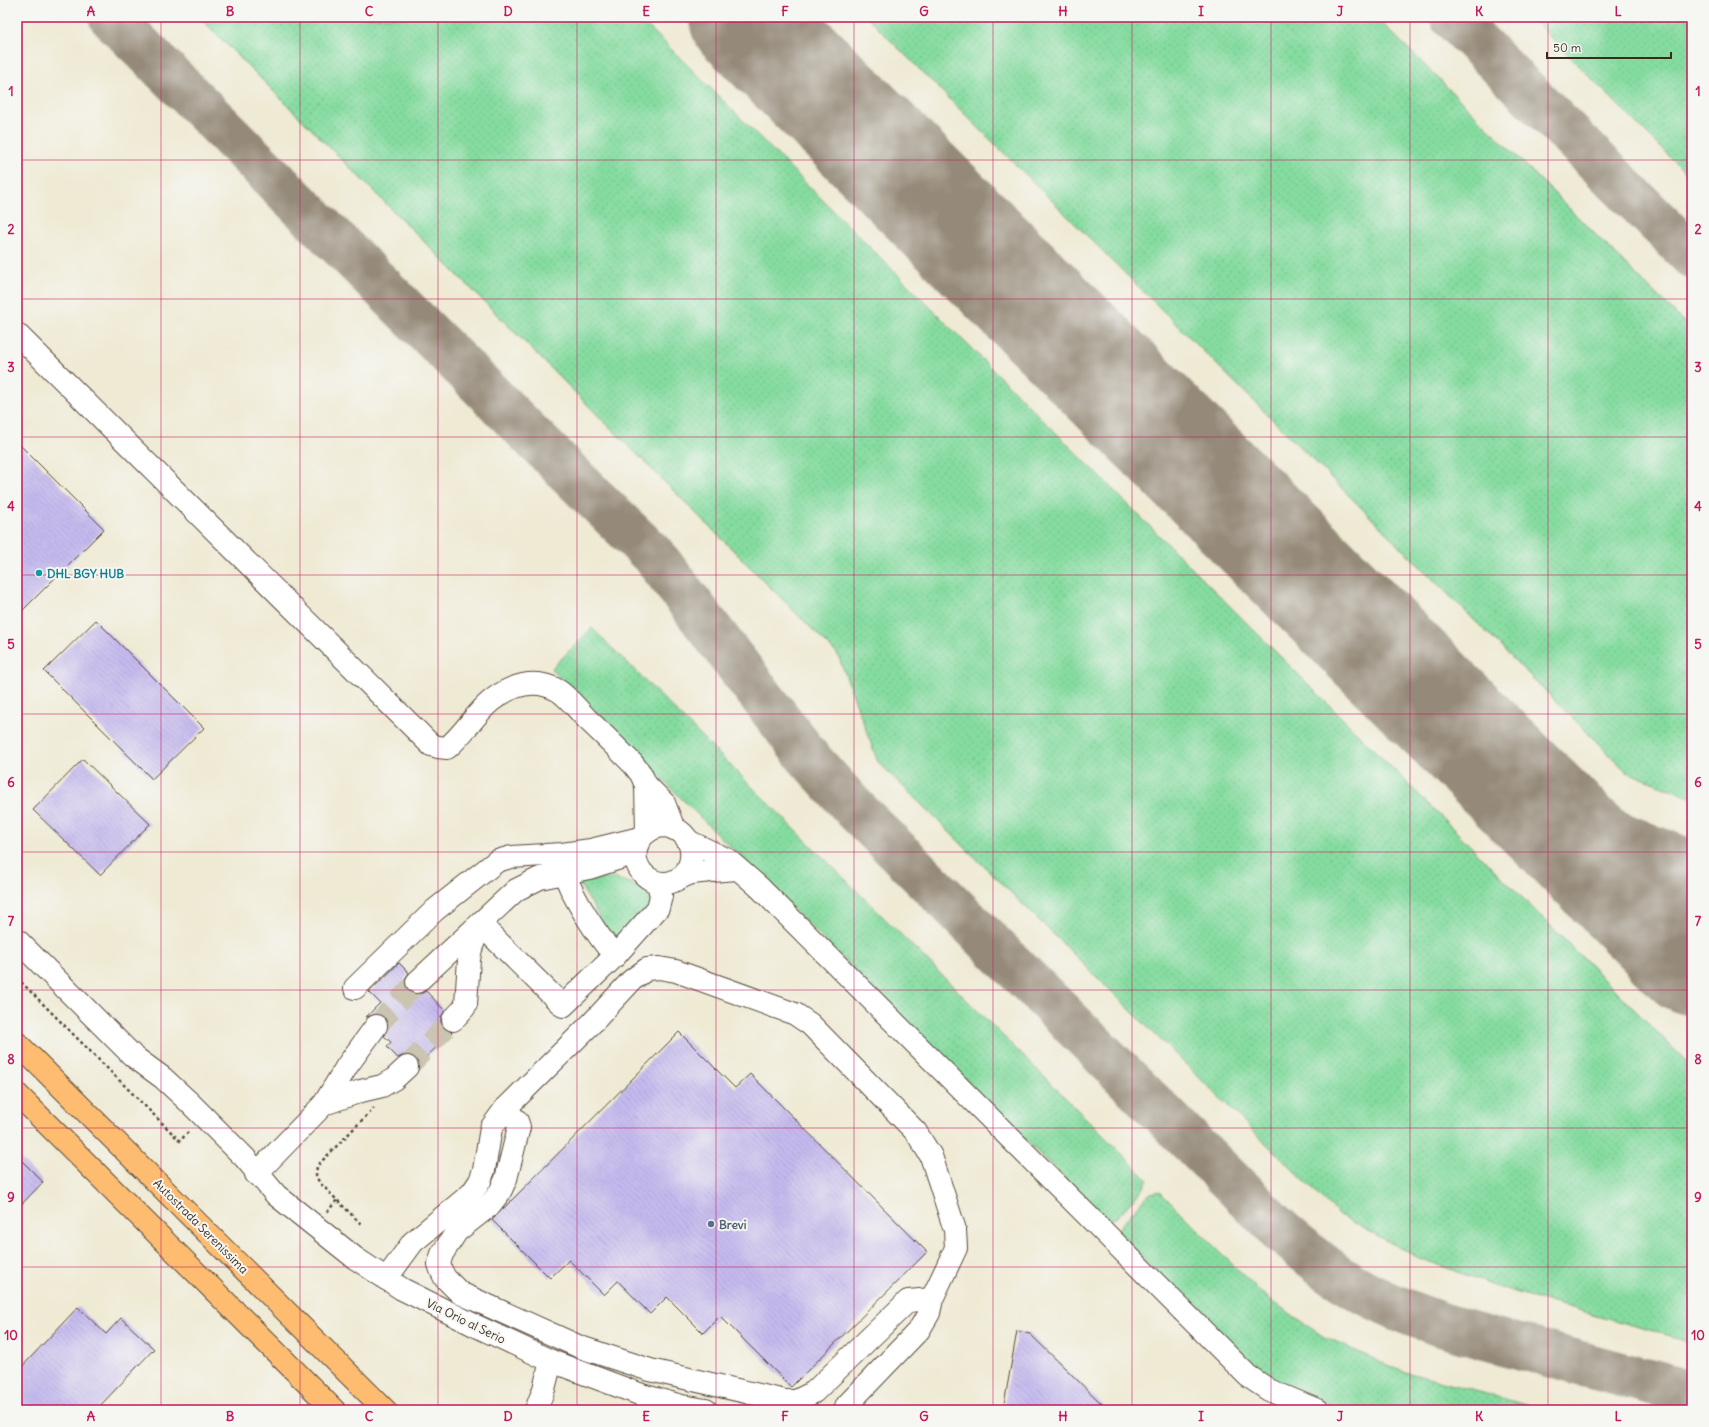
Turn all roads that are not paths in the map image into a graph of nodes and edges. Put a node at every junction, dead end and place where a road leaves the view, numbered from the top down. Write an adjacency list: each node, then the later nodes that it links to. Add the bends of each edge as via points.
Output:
1 (17, 334): 2 (street, via 431,745 447,748 491,701 506,691 518,685 544,684 560,692 633,764)
2 (646, 785): 3 (street, via 664,803); 4 (street)
3 (681, 835): 4 (street, via 665,826 656,828); 5 (street, via 728,860); 8 (street, via 691,849 692,858)
4 (645, 856): 6 (street, via 591,850 510,857 497,861); 7 (street, via 610,860); 8 (street, via 667,883); 13 (street, via 661,896 658,908)
5 (738, 869): 8 (street); 32 (street, via 759,887 1248,1376 1270,1390)
6 (480, 873): 9 (street, via 521,870 531,872); 15 (street, via 435,910)
7 (565, 873): 9 (street); 13 (street, via 567,883 604,943)
8 (684, 875)
9 (540, 878): 10 (street, via 516,890)
10 (480, 924): 13 (street, via 563,1006); 14 (street); 16 (street, via 469,959 466,1004)
11 (17, 940): 23 (street, via 133,1056 163,1078 190,1103 244,1158)
12 (17, 956): 23 (street, via 138,1077 169,1097 237,1162)
13 (615, 956)
14 (417, 982)
15 (355, 988)
16 (453, 1020)
17 (376, 1026): 21 (street)
18 (17, 1043): 28 (highway, Autostrada Serenissima)
19 (406, 1067): 21 (street, via 382,1086)
20 (17, 1094): 27 (highway)
21 (324, 1104): 23 (street)
22 (505, 1109): 24 (street, via 491,1128 484,1170 472,1193 413,1242); 25 (street, via 632,980 647,969 676,971 795,1014 810,1024 916,1132 931,1156 955,1230 956,1248); 25 (street, via 517,1120 518,1127 506,1179 489,1206 457,1231 442,1254 439,1264 448,1282 460,1293 580,1347 650,1370 785,1401 796,1401 814,1392 908,1301)
23 (256, 1174): 24 (street, Via Orio al Serio, via 276,1196 314,1227)
24 (386, 1279): 26 (street, Via Orio al Serio, via 476,1326)
25 (932, 1299): 31 (street, via 929,1313 919,1330)
26 (551, 1361): 29 (street); 30 (street, Via Orio al Serio, via 642,1395)
27 (334, 1410)
28 (385, 1410)
29 (536, 1410)
30 (706, 1410)
31 (845, 1410)
32 (1317, 1410)

